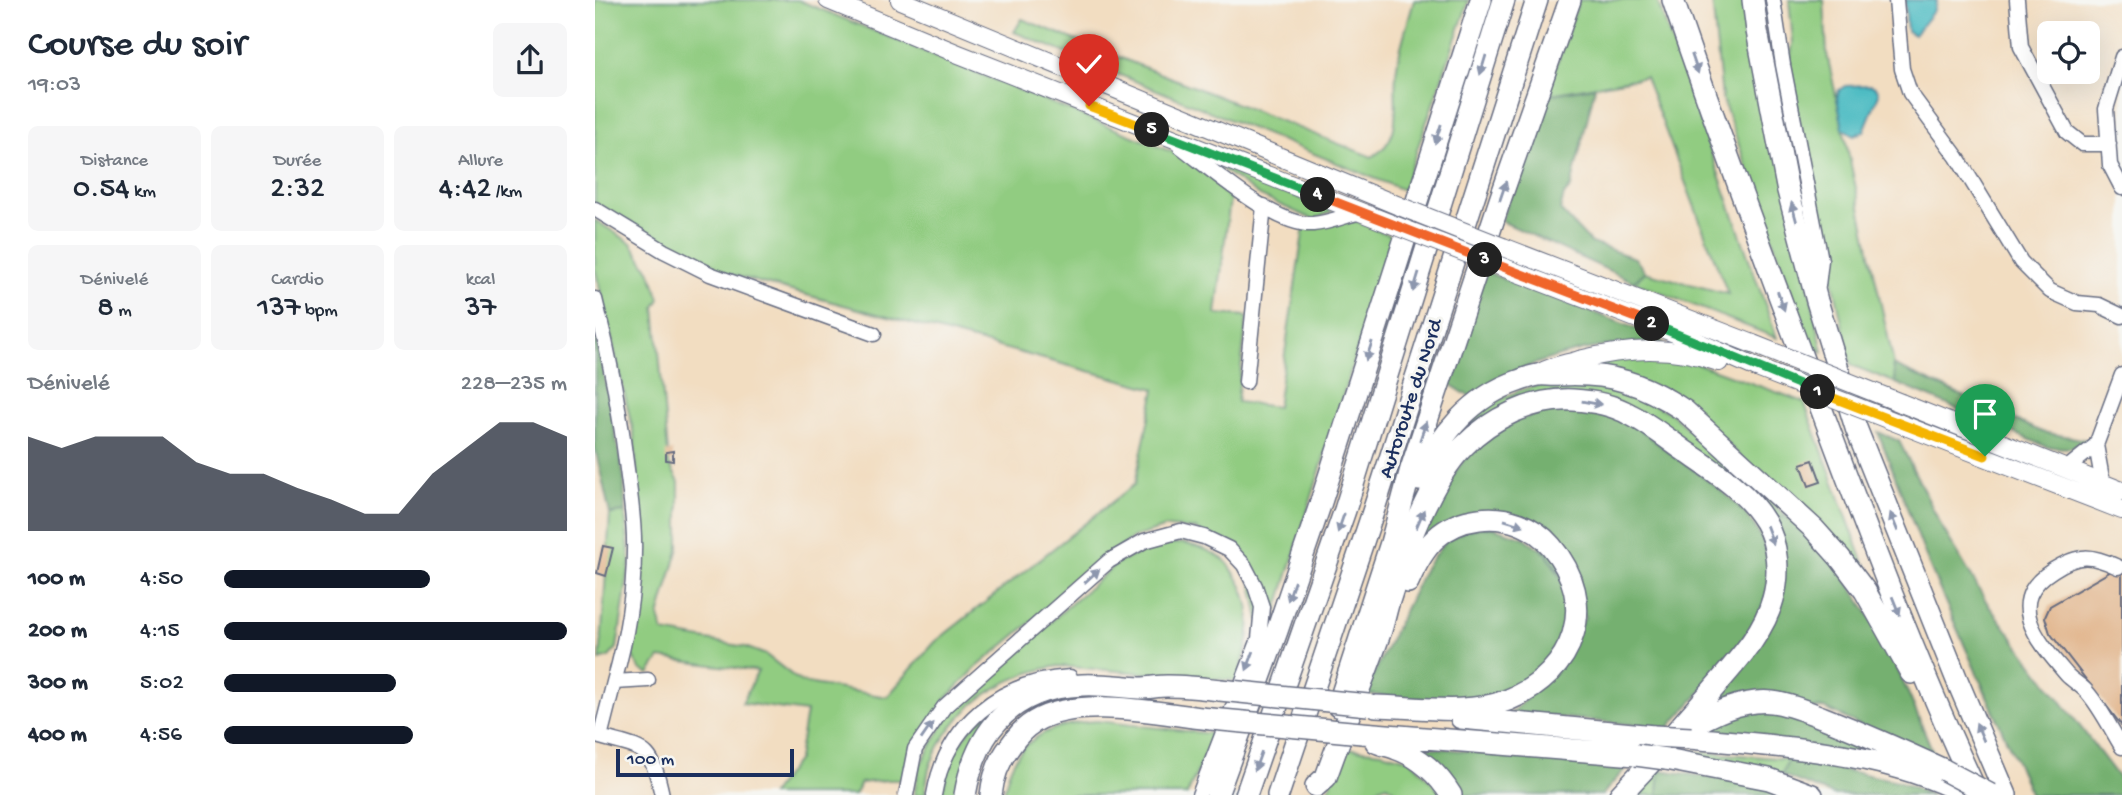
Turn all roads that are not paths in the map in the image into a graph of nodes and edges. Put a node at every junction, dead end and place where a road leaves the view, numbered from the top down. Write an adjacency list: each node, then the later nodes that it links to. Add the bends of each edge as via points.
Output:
1 (828, 0): 13 (main road)
2 (900, 0): 28 (main road, bridge, via 1399,206)
3 (1481, 0): 45 (highway, one-way to 45, via 1320,505)
4 (1504, 0): 53 (highway, Autoroute du Nord, one-way to 53, via 1345,510)
5 (1537, 0): 54 (highway, Autoroute du Nord)
6 (1570, 0): 32 (highway, one-way to 6, via 1411,469)
7 (1672, 0): 38 (highway, one-way to 38)
8 (1753, 0): 19 (highway, one-way to 8, via 1787,187)
9 (1773, 0): 19 (street, via 1821,260)
10 (1896, 0): 21 (street, via 1902,69 1910,93 1957,157 2021,262 2050,291)
11 (2017, 0): 14 (street, via 2021,47 2067,132 2082,144)
12 (2122, 57): 14 (street, via 2106,109)
13 (1168, 136): 16 (street); 18 (main road)
14 (2109, 144): 15 (street, via 2110,165)
15 (2122, 188)
16 (1264, 206): 18 (street, via 1288,220 1312,224); 26 (street)
17 (595, 209): 22 (street, via 710,274)
18 (1360, 212): 23 (main road, bridge)
19 (1816, 298): 60 (highway, one-way to 19, via 1856,428)
20 (595, 299): 36 (street, via 622,426 633,520 634,561 625,641)
21 (2122, 316)
22 (874, 334)
23 (1757, 368): 24 (main road, via 1737,368 1675,351 1636,349 1602,354); 31 (main road, bridge)
24 (1537, 375): 32 (highway, via 1503,386 1449,429 1426,464); 38 (highway, via 1617,378 1661,395 1685,411 1840,558 1865,591 1909,671)
25 (2122, 375): 27 (street)
26 (1246, 382)
27 (2096, 445): 28 (street); 29 (street)
28 (2066, 469): 29 (main road)
29 (2103, 484): 30 (main road)
30 (2122, 491)
31 (2122, 510)
32 (1391, 543): 46 (highway)
33 (2118, 567): 42 (street, via 2083,556 2052,570 2035,584 2028,597 2027,615 2035,635 2087,692)
34 (1381, 630): 39 (highway, one-way to 39, via 1424,552 1437,537 1467,520 1506,519 1529,528 1564,561 1573,580 1577,602 1574,636 1556,669 1532,689 1507,700 1460,709); 43 (highway, one-way to 43, via 1420,516 1463,447 1512,412 1542,402 1572,400 1628,413 1755,506 1775,548 1777,574 1773,600 1746,650); 46 (highway, via 1326,777)
35 (648, 680): 36 (street)
36 (614, 682): 41 (street)
37 (1165, 686): 39 (highway, bridge); 49 (street, via 1133,679 1073,677 1040,680 1012,690 986,706 955,738 944,757); 50 (highway, via 1079,685 1049,689 1022,701 981,741)
38 (1929, 688): 58 (highway)
39 (1372, 706): 44 (highway, bridge, via 1812,750)
40 (1362, 733): 43 (highway); 51 (highway, bridge, via 1080,709 1049,715 1025,728 1006,751); 55 (highway, via 1421,761)
41 (598, 737): 47 (street, via 643,749 653,761)
42 (2122, 747)
43 (1639, 763): 44 (highway, via 1705,718 1739,705 1771,702 1841,725); 56 (highway); 57 (highway, bridge, via 1666,759 1769,779)
44 (1954, 783): 59 (highway, bridge)
45 (1218, 791)
46 (1314, 791)
47 (662, 795)
48 (906, 795): 52 (street, one-way to 52, via 915,749 944,707 1109,561 1144,541 1181,531 1229,549 1244,565 1262,607 1259,639)
49 (935, 795)
50 (965, 795)
51 (991, 795)
52 (1199, 795)
53 (1246, 795)
54 (1278, 795)
55 (1451, 795)
56 (1619, 795)
57 (1812, 795)
58 (1977, 795)
59 (1991, 795)
60 (2006, 795)

